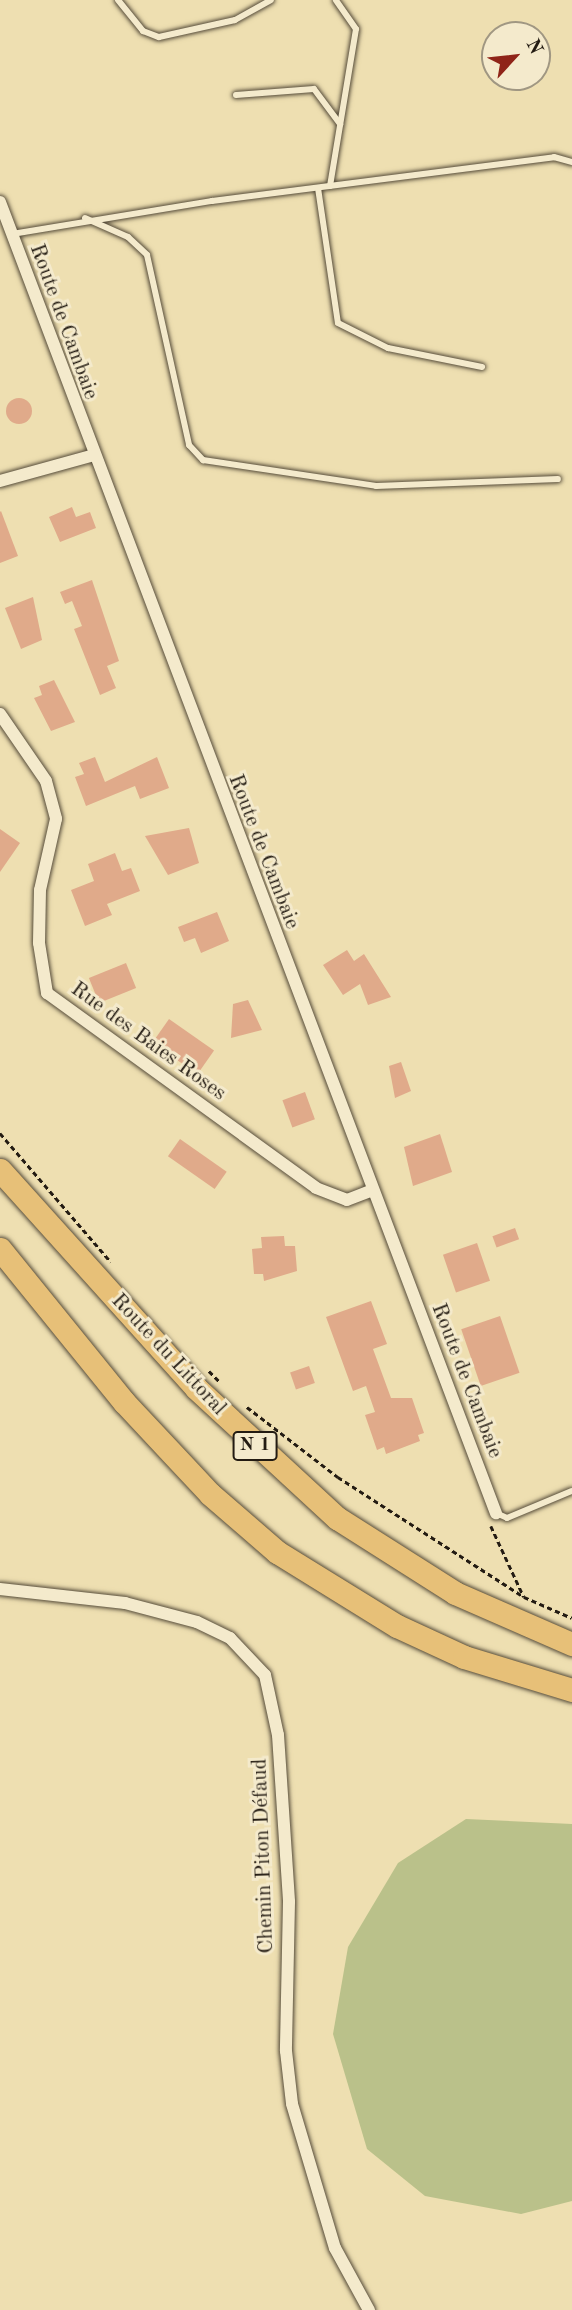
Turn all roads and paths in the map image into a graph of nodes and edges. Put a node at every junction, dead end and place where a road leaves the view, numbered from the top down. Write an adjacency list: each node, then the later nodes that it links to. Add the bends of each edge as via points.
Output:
1 (118, 0): 2 (lane, via 143,31 159,37 235,20)
2 (271, 0)
3 (336, 0): 5 (lane, via 356,29)
4 (236, 95): 5 (lane, via 314,89)
5 (341, 126): 7 (lane)
6 (572, 162): 7 (lane, via 554,157)
7 (330, 186): 8 (lane)
8 (318, 188): 10 (lane); 12 (lane, via 338,323 388,348)
9 (0, 202): 11 (street, Route de Cambaie)
10 (85, 218): 11 (lane); 14 (lane, via 128,237 147,255 189,444 202,460 376,486)
11 (10, 234): 13 (street, Route de Cambaie)
12 (482, 367)
13 (91, 456): 15 (street); 19 (street, Route de Cambaie)
14 (558, 480)
15 (0, 481)
16 (0, 714): 19 (street, Rue des Baies Roses, via 46,781 56,819 40,890 39,943 47,993 316,1188 346,1200)
17 (0, 1133): 21 (path)
18 (0, 1170): 30 (highway, Route du Littoral / N 1, via 197,1388 337,1518 455,1593)
19 (373, 1190): 26 (street, Route de Cambaie)
20 (0, 1249): 31 (highway, via 124,1402 210,1494 277,1552 397,1626 464,1657)
21 (116, 1267)
22 (206, 1368): 23 (path)
23 (226, 1387)
24 (245, 1405): 28 (path, via 338,1477)
25 (572, 1492): 26 (lane, via 507,1518)
26 (496, 1513): 28 (path, via 491,1526 509,1554)
27 (0, 1590): 32 (street, Chemin Piton Défaud, via 125,1603 197,1622 230,1638 265,1675 278,1735 289,1902 286,2051 292,2104 335,2248)
28 (524, 1597): 29 (path)
29 (572, 1618)
30 (572, 1644)
31 (572, 1690)
32 (369, 2310)

